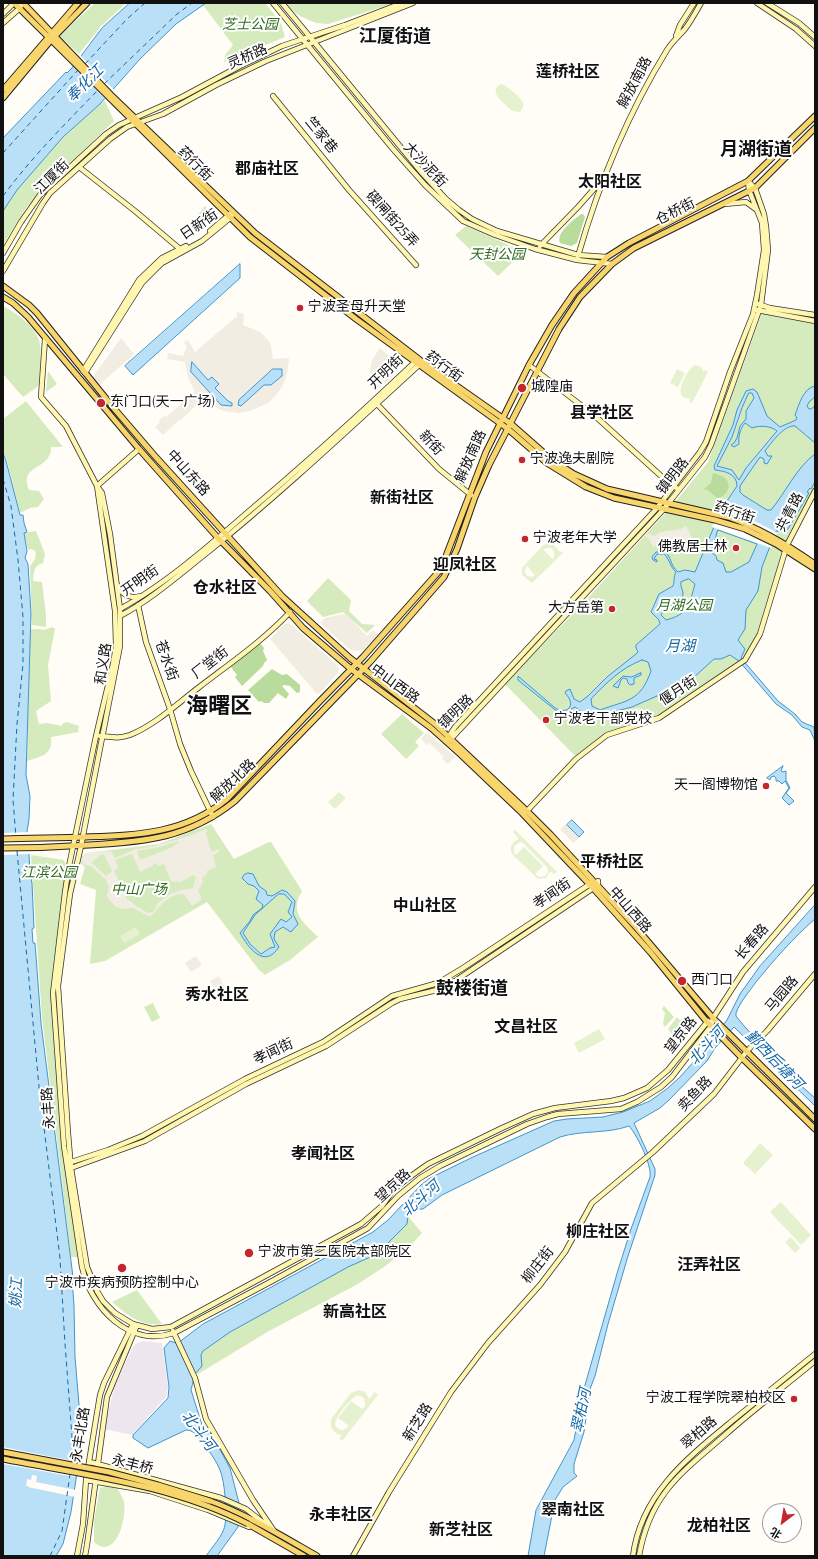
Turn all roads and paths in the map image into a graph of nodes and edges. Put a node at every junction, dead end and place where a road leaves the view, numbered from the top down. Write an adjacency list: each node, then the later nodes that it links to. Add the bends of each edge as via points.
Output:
1 (14, 3): 12 (main road); 13 (main road)
2 (78, 3): 15 (main road)
3 (87, 3): 15 (main road)
4 (273, 3): 18 (main road, 大沙泥街)
5 (282, 3): 17 (main road, 大沙泥街)
6 (402, 3): 17 (main road, 灵桥路)
7 (413, 3): 20 (main road, 灵桥路)
8 (694, 3): 19 (main road, via 680,25)
9 (701, 3): 19 (main road, 解放南路)
10 (757, 3): 22 (main road, via 796,29)
11 (767, 3): 16 (main road)
12 (22, 5): 14 (main road); 15 (main road)
13 (3, 14)
14 (3, 23)
15 (51, 36): 23 (main road); 23 (main road, via 62,43); 24 (main road); 26 (main road)
16 (815, 36)
17 (310, 37): 18 (main road, 灵桥路); 20 (main road, 大沙泥街)
18 (302, 39): 21 (main road, 大沙泥街); 28 (main road, 灵桥路, via 282,46 182,98)
19 (675, 39): 32 (main road, 解放南路, via 635,108)
20 (314, 42): 21 (main road, 灵桥路); 40 (main road, 大沙泥街, via 446,199 472,219 498,231)
21 (307, 45): 29 (main road, 灵桥路, via 244,71 163,114); 42 (main road, 大沙泥街, via 425,185 463,221)
22 (815, 46)
23 (72, 58): 28 (main road, 药行街)
24 (3, 90)
25 (273, 96): 35 (main road, 竺家巷)
26 (3, 98)
27 (815, 116): 33 (main road)
28 (133, 119): 29 (main road, 药行街); 43 (main road, 江厦街, via 106,134 40,195)
29 (138, 123): 31 (main road, 江厦街, via 118,132); 38 (main road, 药行街); 39 (main road, 药行街)
30 (815, 128): 34 (main road)
31 (79, 167): 41 (main road); 49 (main road, 江厦街, via 42,203)
32 (602, 180): 40 (main road, 解放南路); 44 (main road, 解放南路)
33 (748, 181): 34 (main road, 镇明路); 45 (main road, 仓桥街)
34 (752, 189): 36 (main road, 仓桥街); 37 (main road, 镇明路); 53 (main road, 镇明路, via 764,214 768,250)
35 (349, 190): 48 (main road, 碶闸街25弄)
36 (720, 204): 37 (main road, via 746,202); 47 (main road, 仓桥街, via 634,248)
37 (758, 211): 52 (main road, 镇明路, via 762,223 764,250)
38 (233, 212): 39 (main road, 日新街); 59 (main road, 药行街, via 264,240)
39 (229, 217): 41 (main road, 日新街, via 200,239); 59 (main road, 药行街, via 264,249); 62 (main road, 日新街, via 202,241 170,257 153,270)
40 (541, 244): 42 (main road, 解放南路); 44 (main road, 大沙泥街)
41 (180, 249): 62 (main road, 日新街, via 160,260 139,280)
42 (535, 249): 44 (main road, 大沙泥街)
43 (3, 253)
44 (578, 257): 45 (main road, 大沙泥街); 46 (main road, 大沙泥街)
45 (608, 257): 46 (main road, 解放南路)
46 (601, 263): 47 (main road, 大沙泥街); 60 (main road, 解放南路, via 574,293)
47 (612, 264): 61 (main road, 解放南路, via 580,297)
48 (416, 265)
49 (3, 271)
50 (3, 286): 62 (main road, 中山东路, via 29,305)
51 (3, 297): 58 (main road, 中山东路, via 23,312)
52 (755, 302): 53 (main road); 54 (main road, 镇明路)
53 (761, 305): 55 (main road, 镇明路); 56 (main road)
54 (754, 309): 55 (main road); 68 (main road, 镇明路, via 706,442)
55 (760, 311): 57 (main road); 69 (main road, 镇明路, via 711,445)
56 (815, 315)
57 (815, 321)
58 (45, 339): 66 (main road, 中山东路); 67 (main road, 和义路, via 41,397 66,426)
59 (418, 362): 63 (main road, 开明街); 64 (main road, 药行街)
60 (529, 365): 61 (main road); 64 (main road, 解放南路)
61 (536, 371): 65 (main road, 解放南路); 68 (main road, via 596,416)
62 (84, 372): 78 (main road, 中山东路, via 149,450)
63 (376, 402): 71 (main road, 新街, via 439,469); 78 (main road, 开明街, via 330,447)
64 (502, 421): 65 (main road, 药行街); 71 (main road, 解放南路)
65 (509, 426): 72 (main road, 解放南路); 73 (main road, 药行街, via 552,460 598,486); 75 (main road, 药行街, via 547,463 586,487 614,498)
66 (138, 449): 67 (main road); 79 (main road, 中山东路)
67 (97, 486): 83 (main road, 和义路, via 106,508); 95 (main road, 和义路, via 114,602 116,646)
68 (674, 486): 69 (main road); 73 (main road, 镇明路)
69 (680, 490): 74 (main road, 镇明路)
70 (815, 491): 80 (main road, 共青路)
71 (468, 494): 72 (main road, 新街); 90 (main road, 解放南路, via 441,569)
72 (475, 497): 92 (main road, 解放南路, via 444,577)
73 (661, 502): 74 (main road, 药行街); 75 (main road, 镇明路)
74 (668, 504): 76 (main road, 镇明路); 77 (main road, 药行街)
75 (657, 508): 76 (main road, 药行街); 97 (main road, 镇明路)
76 (663, 510): 77 (main road, 药行街); 97 (main road, 镇明路)
77 (701, 514): 80 (main road, 药行街, via 728,517 745,523)
78 (226, 535): 79 (main road, 开明街); 90 (main road, 中山东路, via 282,596)
79 (219, 540): 84 (main road, 开明街); 86 (main road, 开明街); 88 (main road, 中山东路)
80 (786, 547): 81 (main road, 药行街); 82 (main road, 药行街); 98 (main road, 偃月街, via 760,634 745,660 659,718 607,735 557,777)
81 (815, 564)
82 (815, 570)
83 (117, 584): 84 (main road, via 122,593 129,596); 87 (main road, 和义路)
84 (145, 594): 85 (main road, 开明街)
85 (136, 600): 86 (main road, 苍水街); 87 (main road, 开明街)
86 (138, 606): 89 (main road, 开明街); 94 (main road, 苍水街, via 146,642)
87 (120, 609): 89 (main road, 和义路)
88 (290, 612): 91 (main road, 中山东路, via 303,628); 94 (main road, 厂堂街, via 265,636)
89 (120, 616): 96 (main road, 和义路, via 120,646)
90 (357, 664): 91 (main road, 解放北路); 92 (main road, 中山东路)
91 (351, 669): 93 (main road, 中山东路); 99 (main road, 解放北路, via 246,781)
92 (363, 669): 93 (main road, 解放北路); 97 (main road, 中山西路, via 420,712)
93 (358, 674): 97 (main road, 中山西路); 100 (main road, 解放北路, via 245,792)
94 (170, 709): 96 (main road, 厂堂街, via 131,734 119,738); 99 (main road, 苍水街, via 188,764)
95 (96, 736): 96 (main road, 厂堂街); 101 (main road, 和义路)
96 (102, 736): 102 (main road, 和义路)
97 (448, 739): 98 (main road, 中山西路); 107 (main road, 中山西路)
98 (527, 811): 107 (main road, 中山西路)
99 (210, 812): 100 (main road, 苍水街); 102 (main road, 解放北路, via 185,824 154,833)
100 (212, 817): 105 (main road, 解放北路, via 188,829 156,839)
101 (76, 837): 102 (main road, 解放北路); 103 (main road, 解放北路); 104 (main road, 和义路)
102 (82, 837): 105 (main road, 和义路)
103 (3, 839)
104 (74, 846): 105 (main road, 解放北路); 106 (main road, 解放北路); 124 (main road, 永丰路, via 65,892 53,993 64,1146 85,1278 104,1311)
105 (81, 846): 117 (main road, 永丰路, via 70,894 58,986)
106 (3, 848)
107 (594, 884): 110 (main road, 中山西路, via 634,925); 111 (main road, 中山西路); 117 (main road, 孝闻街, via 438,983 392,996 323,1042 245,1078 142,1136); 119 (main road, 孝闻街, via 437,990 392,1003 326,1046 246,1084 145,1142)
108 (815, 887): 110 (main road, 长春路, via 743,972)
109 (815, 974): 113 (main road, 马园路)
110 (713, 1018): 111 (main road, 望京路); 112 (main road, 望京路); 113 (main road, 中山西路)
111 (707, 1022): 112 (main road, 中山西路); 122 (main road, 望京路, via 668,1070 647,1088 612,1102 555,1108 534,1114 428,1164 394,1189 382,1206 361,1224)
112 (713, 1028): 114 (main road, 中山西路); 125 (main road, 望京路, via 672,1077 637,1102 621,1109 546,1117 440,1166 398,1196 368,1228)
113 (748, 1050): 114 (main road, 卖鱼路); 115 (main road, 中山西路)
114 (742, 1058): 116 (main road, 中山西路); 118 (main road, 卖鱼路, via 714,1094)
115 (815, 1119)
116 (815, 1129)
117 (71, 1162): 119 (main road, 永丰路)
118 (639, 1164): 120 (main road, 柳庄街, via 592,1203 565,1252 540,1285)
119 (71, 1168): 121 (main road, 永丰路, via 90,1277 108,1306)
120 (517, 1309): 143 (main road, 新芝路, via 451,1392)
121 (135, 1325): 123 (main road, 永丰路); 124 (main road, 永丰北路); 126 (main road, 永丰北路)
122 (171, 1327): 123 (main road, 望京路); 125 (main road)
123 (145, 1328)
124 (129, 1331): 126 (main road, 永丰路); 132 (main road, 永丰北路, via 100,1395)
125 (174, 1333): 127 (main road, 望京路); 138 (main road, via 195,1378 206,1419)
126 (135, 1334): 127 (main road, 永丰路); 133 (main road, 永丰北路, via 106,1397)
127 (148, 1336)
128 (815, 1354): 144 (main road, 翠柏路, via 718,1433 666,1481 642,1520)
129 (815, 1361): 145 (main road, 翠柏路, via 676,1477 648,1522)
130 (3, 1452): 136 (main road, 永丰桥, bridge, via 109,1472 158,1485 231,1509)
131 (3, 1459): 136 (main road, 永丰桥, bridge, via 111,1479 168,1493)
132 (90, 1462): 133 (main road); 134 (main road, 永丰北路)
133 (98, 1464): 135 (main road, 永丰北路); 138 (main road, via 222,1498 254,1514)
134 (86, 1480): 135 (main road); 139 (main road, 永丰北路, via 83,1524)
135 (96, 1481): 137 (main road, bridge, via 150,1491); 140 (main road, 永丰北路)
136 (249, 1521): 137 (main road); 138 (main road)
137 (258, 1530): 141 (main road)
138 (274, 1532): 142 (main road)
139 (77, 1556)
140 (85, 1556)
141 (304, 1556)
142 (317, 1556)
143 (353, 1556)
144 (633, 1556)
145 (639, 1556)

